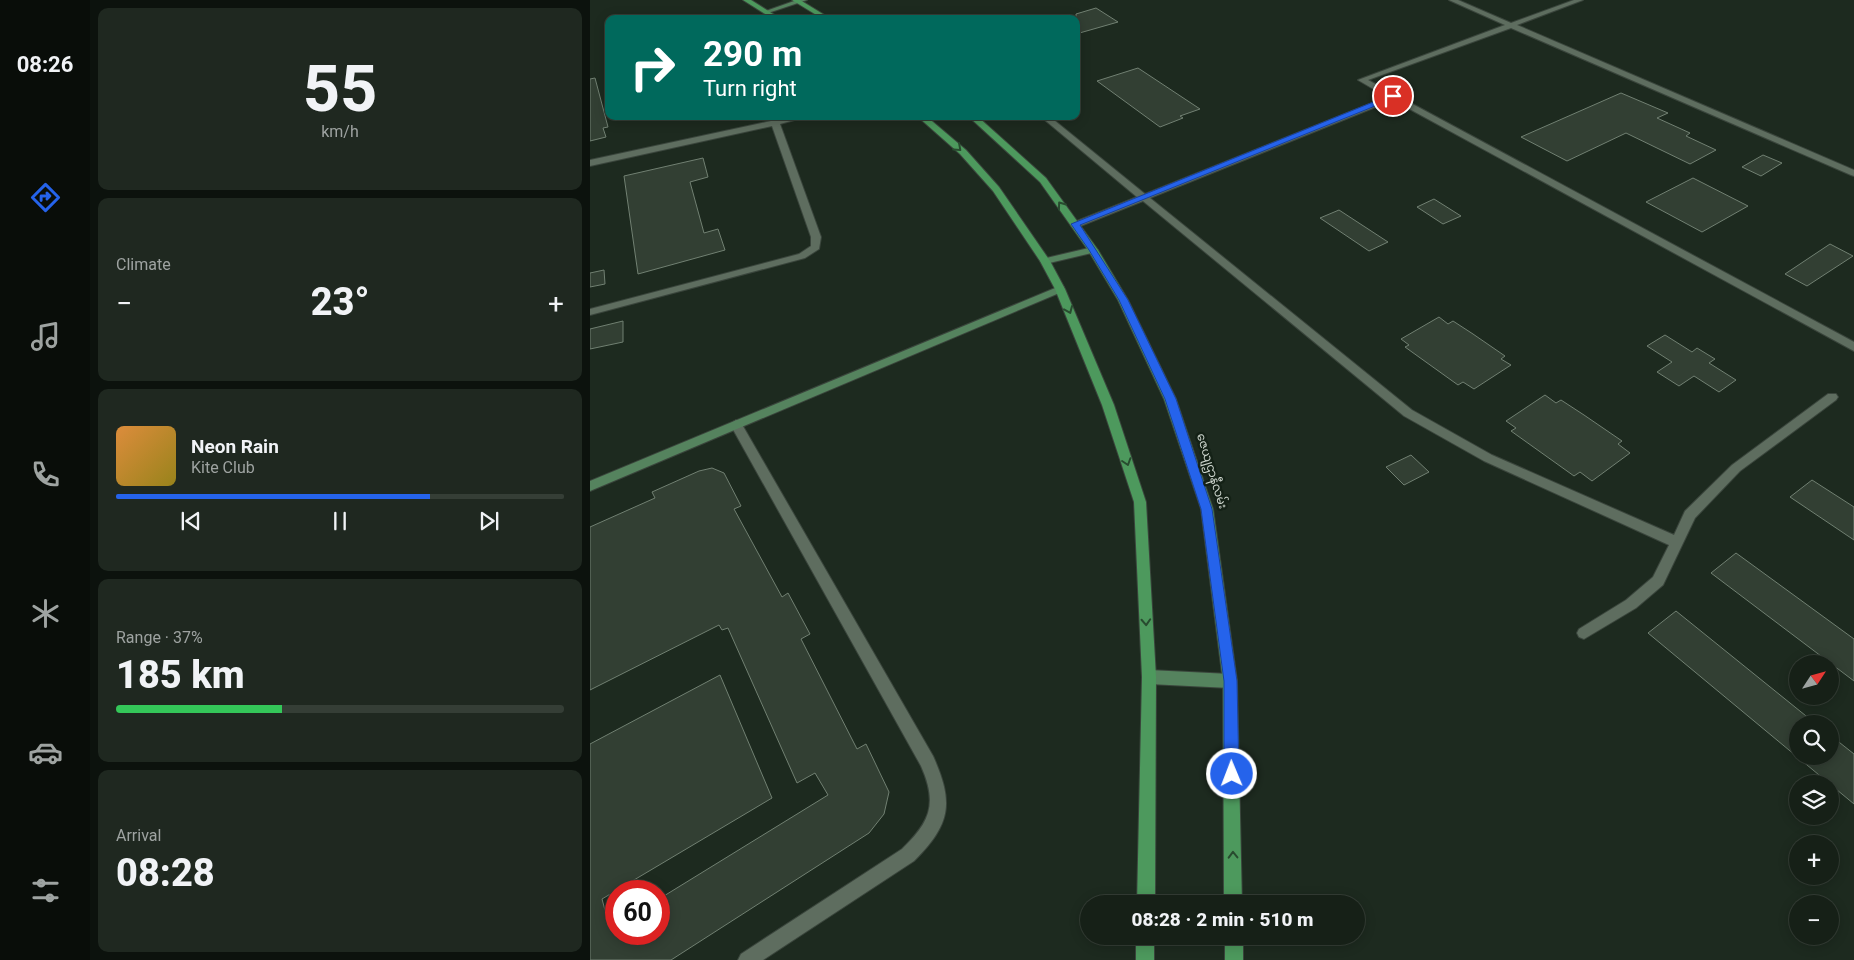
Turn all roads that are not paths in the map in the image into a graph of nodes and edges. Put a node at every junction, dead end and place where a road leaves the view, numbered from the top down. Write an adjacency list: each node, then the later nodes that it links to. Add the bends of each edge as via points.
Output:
1 (746, 0): 5 (main road)
2 (799, 0): 5 (street); 7 (main road)
3 (1452, 0): 8 (street)
4 (1580, 0): 8 (street)
5 (766, 12): 6 (main road)
6 (771, 15)
7 (822, 15)
8 (1511, 26): 9 (street, via 1362,80); 15 (street)
9 (1393, 96): 16 (street); 22 (street)
10 (774, 120): 14 (street); 21 (street, via 816,237 816,247 802,256)
11 (926, 120): 19 (main road, one-way to 19, via 963,152 996,189)
12 (976, 120): 17 (main road, ဇေယျဌာနီလမ်း, one-way to 12, via 1043,180)
13 (1049, 120): 16 (street)
14 (590, 163)
15 (1854, 173)
16 (1144, 197): 17 (street); 26 (street, via 1408,413 1488,458)
17 (1075, 224): 18 (main road, ဇေယျဌာနီလမ်း)
18 (1094, 250): 19 (street); 29 (main road, ဇေယျဌာနီလမ်း, via 1124,300 1170,399 1207,509)
19 (1045, 261): 20 (main road)
20 (1060, 289): 24 (street); 28 (main road, one-way to 28, via 1108,404 1140,502)
21 (590, 312)
22 (1854, 346)
23 (1832, 396): 26 (street, via 1736,468 1690,515)
24 (736, 424): 25 (street); 34 (street, via 935,776 940,810 923,842 908,854)
25 (590, 486)
26 (1678, 543): 27 (street, via 1658,581 1631,604)
27 (1584, 633)
28 (1149, 677): 29 (street); 30 (main road)
29 (1230, 681): 31 (main road, ဇေယျဌာနီလမ်း, one-way to 29)
30 (1146, 895)
31 (1233, 895)
32 (1145, 945): 35 (main road)
33 (1234, 945): 36 (main road)
34 (747, 960)
35 (1145, 960)
36 (1234, 960)

